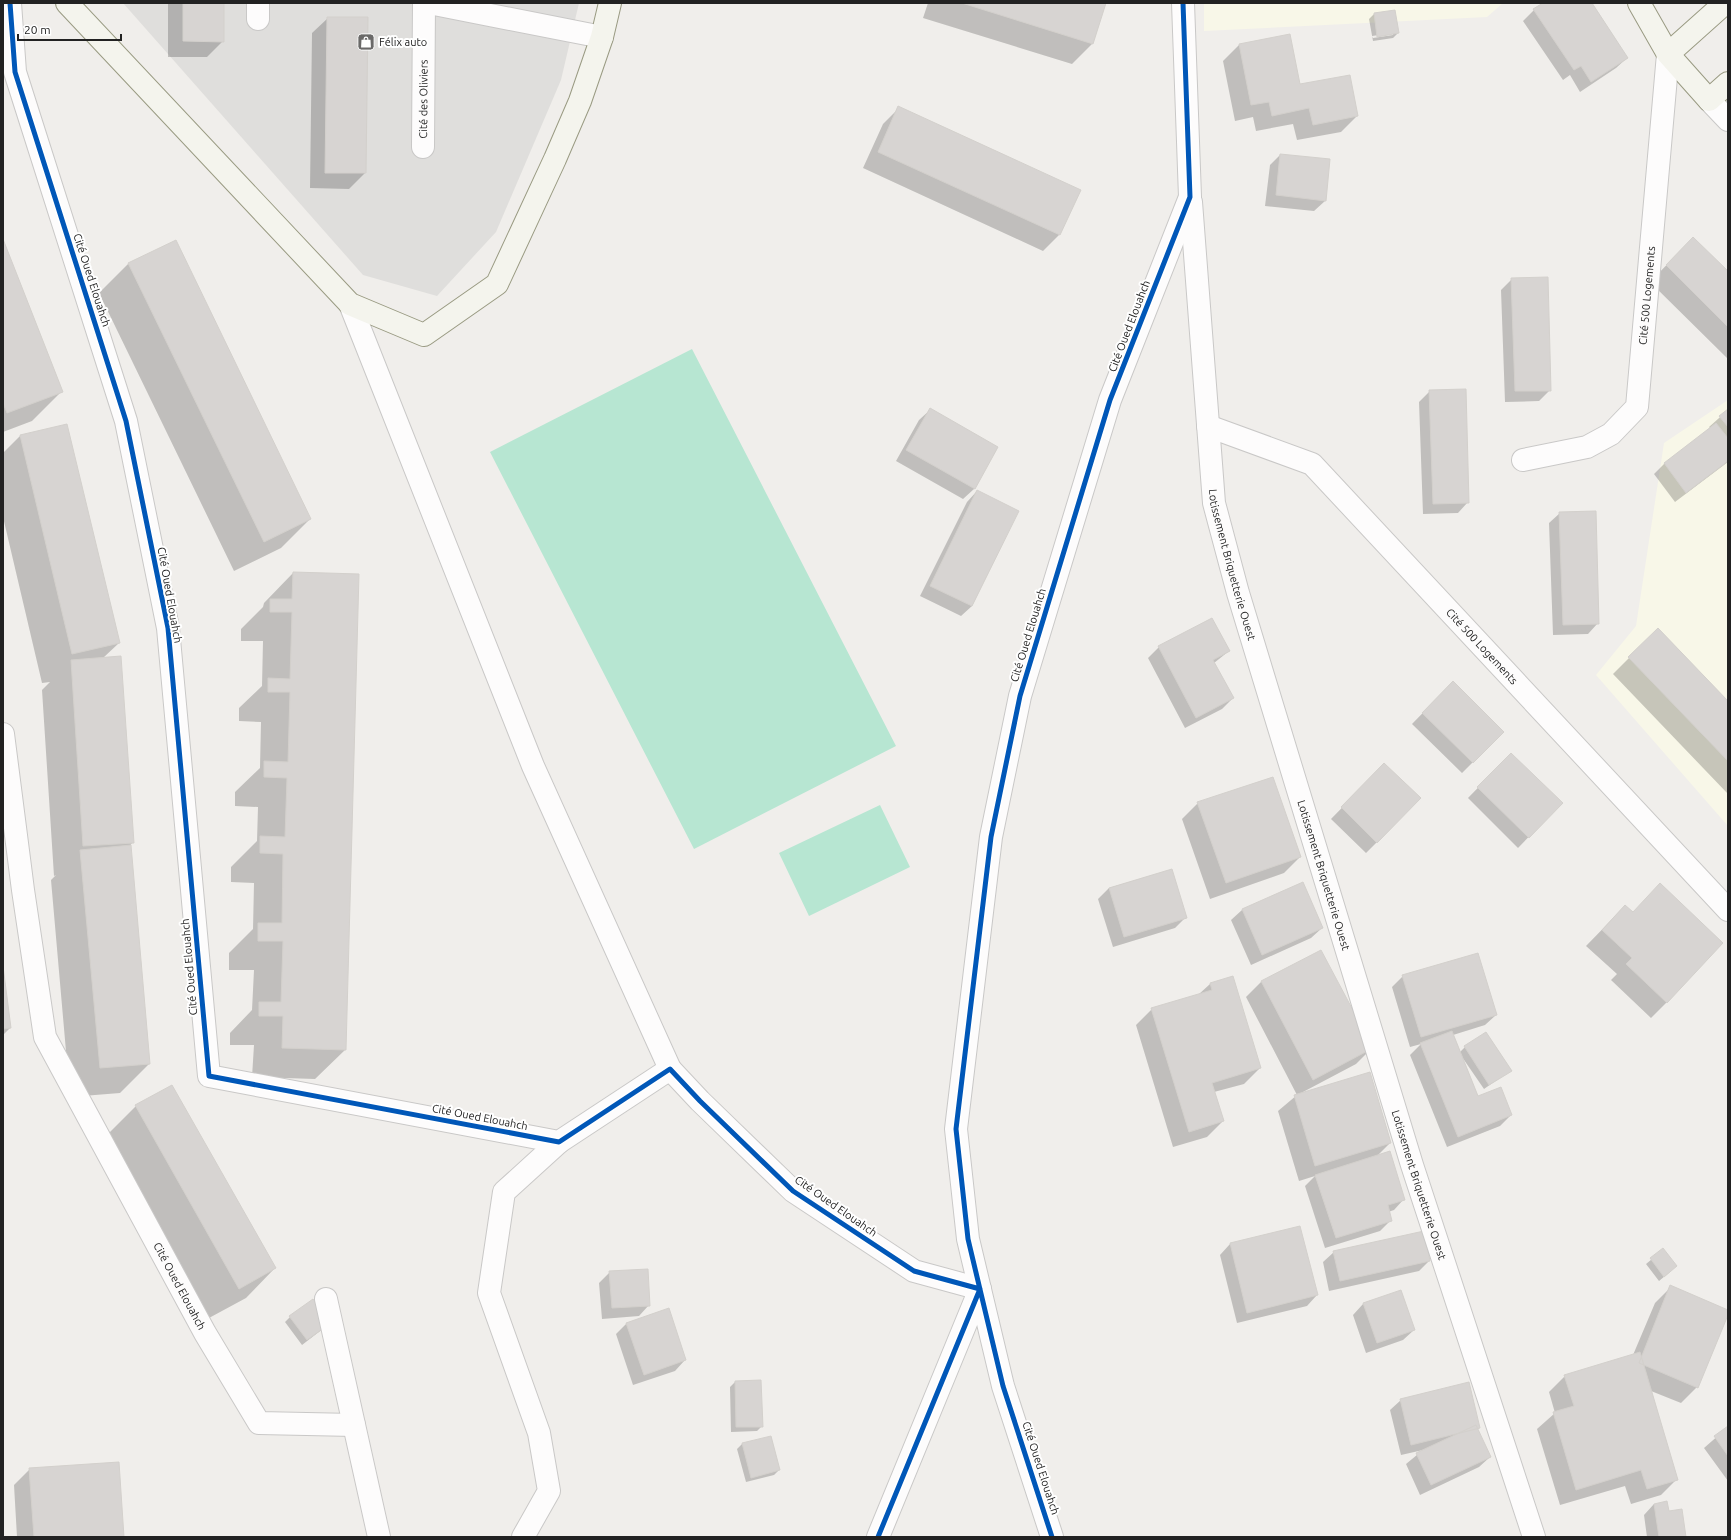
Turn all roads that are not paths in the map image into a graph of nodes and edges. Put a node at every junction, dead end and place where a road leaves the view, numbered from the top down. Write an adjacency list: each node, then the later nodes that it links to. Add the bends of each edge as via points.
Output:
1 (10, 3): 22 (street, Cité Oued Elouahch, via 15,72 126,421 168,628 209,1076)
2 (67, 3): 16 (main road)
3 (424, 3): 14 (street, Cité des Oliviers)
4 (429, 3): 9 (street)
5 (610, 3): 9 (main road)
6 (1183, 3): 15 (street, Cité Oued Elouahch)
7 (1639, 3): 10 (main road)
8 (1726, 3): 10 (main road)
9 (602, 37): 16 (main road, via 558,152 497,284 424,335)
10 (1668, 54): 12 (main road); 18 (street, Cité 500 Logements, via 1637,406 1610,434 1587,447)
11 (1728, 83): 12 (main road)
12 (1709, 100): 13 (street)
13 (1728, 120)
14 (423, 147)
15 (1190, 197): 17 (street, Lotissement Briquetterie Ouest); 23 (street, Cité Oued Elouahch, via 1110,400 1020,696 991,837 956,1129 968,1239)
16 (350, 304): 21 (street, Cité Oued Elouahch, via 533,766)
17 (1208, 426): 20 (street, Cité 500 Logements, via 1312,464); 30 (street, Lotissement Briquetterie Ouest, via 1214,503 1238,593 1412,1165)
18 (1523, 460)
19 (3, 734): 25 (street, Cité Oued Elouahch, via 23,890 46,1037 205,1333 259,1423)
20 (1728, 910)
21 (670, 1069): 22 (street); 23 (street, Cité Oued Elouahch, via 793,1191 914,1271)
22 (559, 1142): 27 (street, via 504,1192 489,1293 539,1433 549,1491)
23 (980, 1289): 28 (street); 29 (street, Cité Oued Elouahch, via 1003,1386)
24 (326, 1299): 25 (street)
25 (354, 1425): 26 (street)
26 (379, 1537)
27 (523, 1537)
28 (878, 1537)
29 (1052, 1537)
30 (1534, 1537)

